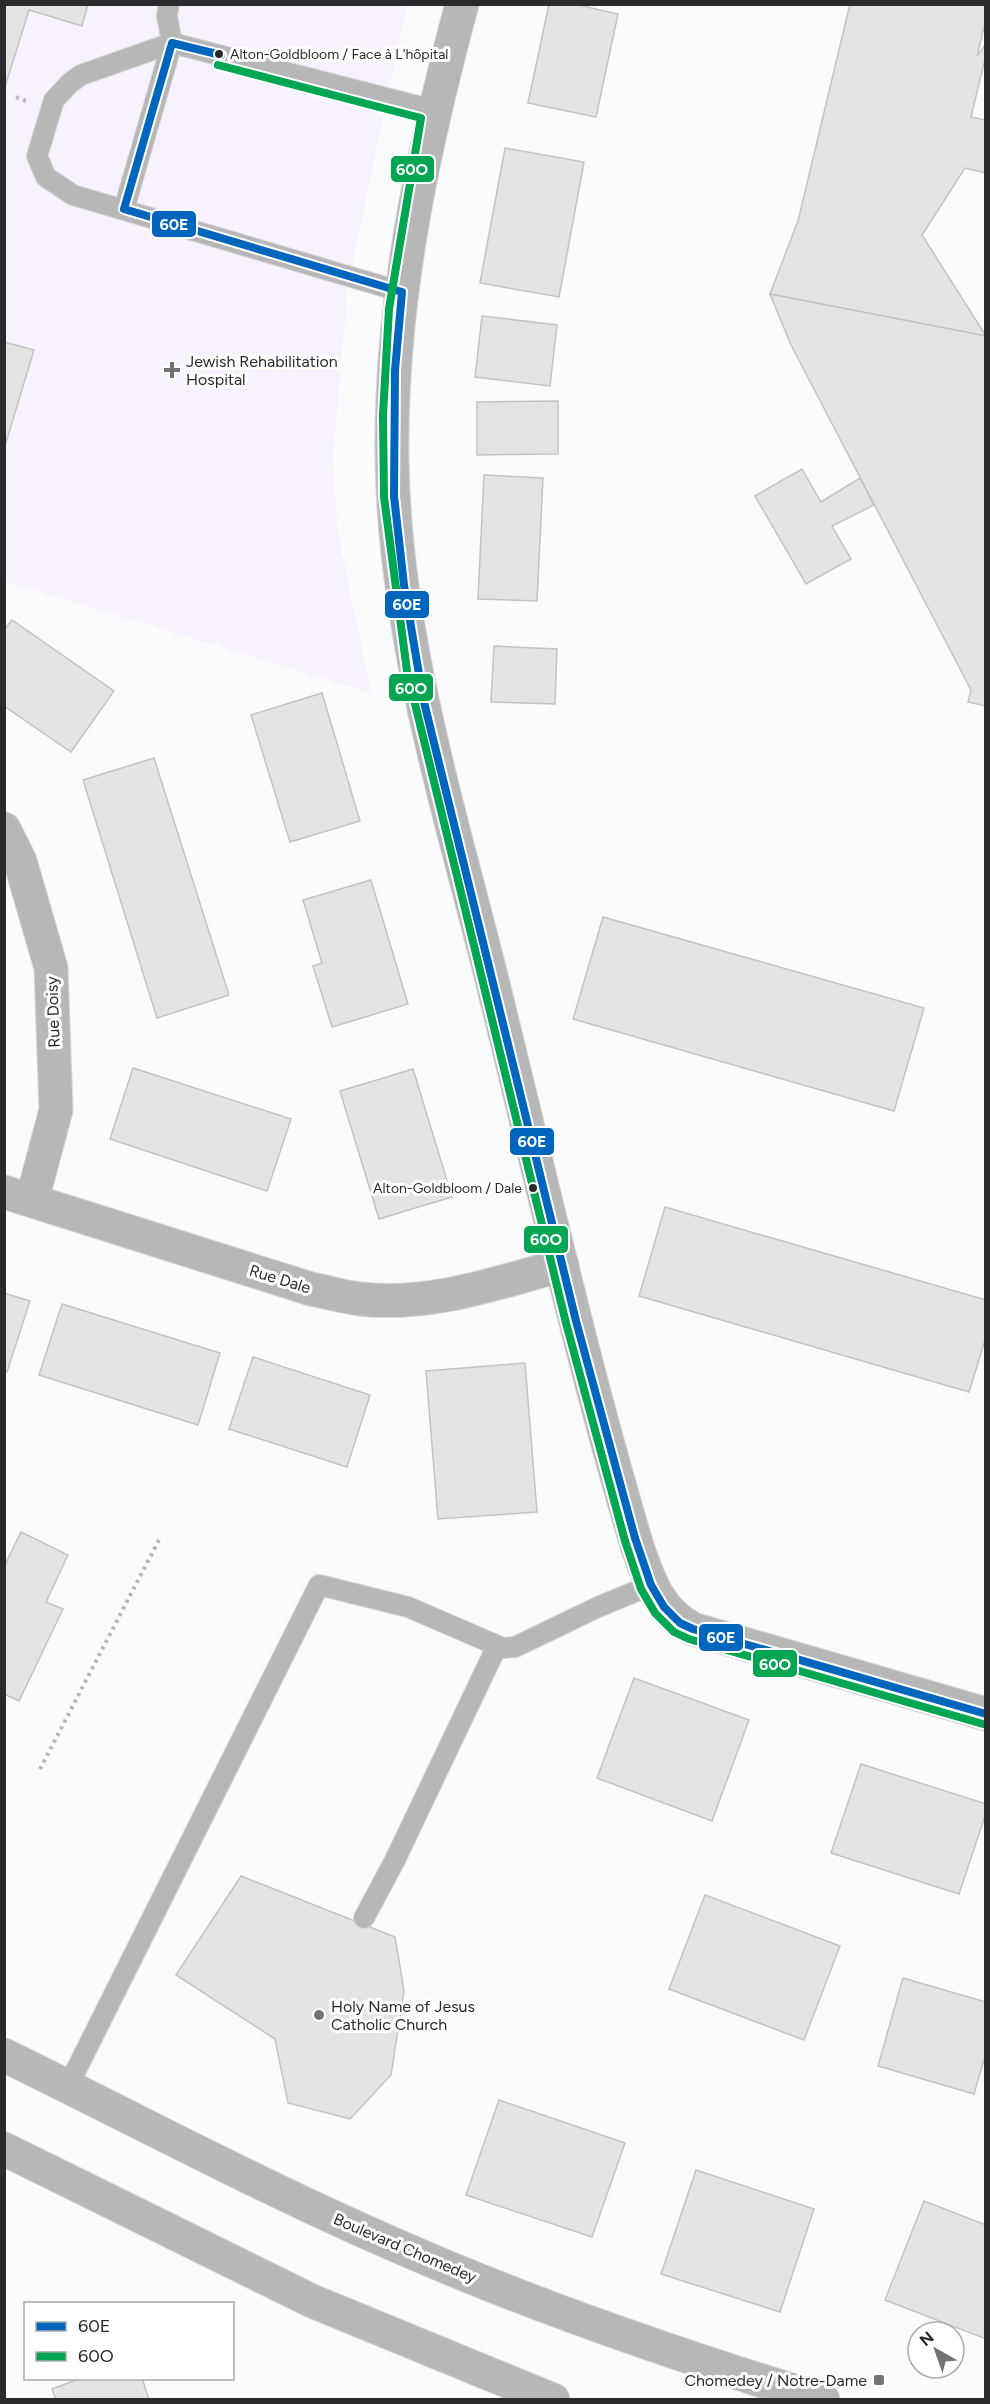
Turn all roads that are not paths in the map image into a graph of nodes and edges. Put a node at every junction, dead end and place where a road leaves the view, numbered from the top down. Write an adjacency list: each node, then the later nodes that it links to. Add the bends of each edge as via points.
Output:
1 (169, 4): 3 (lane)
2 (462, 4): 4 (street)
3 (172, 43): 4 (lane); 5 (lane); 5 (lane, via 102,66 69,82 54,100 38,147 40,168 52,184 73,195)
4 (433, 110): 6 (street)
5 (124, 209): 6 (lane)
6 (402, 292): 9 (street, via 396,351 394,496 417,670)
7 (4, 829): 8 (street, Rue Doisy, via 20,861 51,968 56,1110)
8 (18, 1196): 9 (street, Rue Dale, via 311,1288 361,1299 413,1299 443,1294)
9 (562, 1265): 10 (street)
10 (651, 1585): 11 (lane, via 515,1647); 12 (street, via 671,1615 693,1629)
11 (497, 1646): 13 (lane); 15 (lane, via 408,1607 319,1584)
12 (986, 1714)
13 (364, 1918)
14 (4, 2055): 15 (street, Boulevard Chomedey)
15 (68, 2086): 18 (street, Boulevard Chomedey, via 410,2252 606,2329)
16 (4, 2149): 17 (street, via 312,2301)
17 (553, 2400)
18 (823, 2400)

